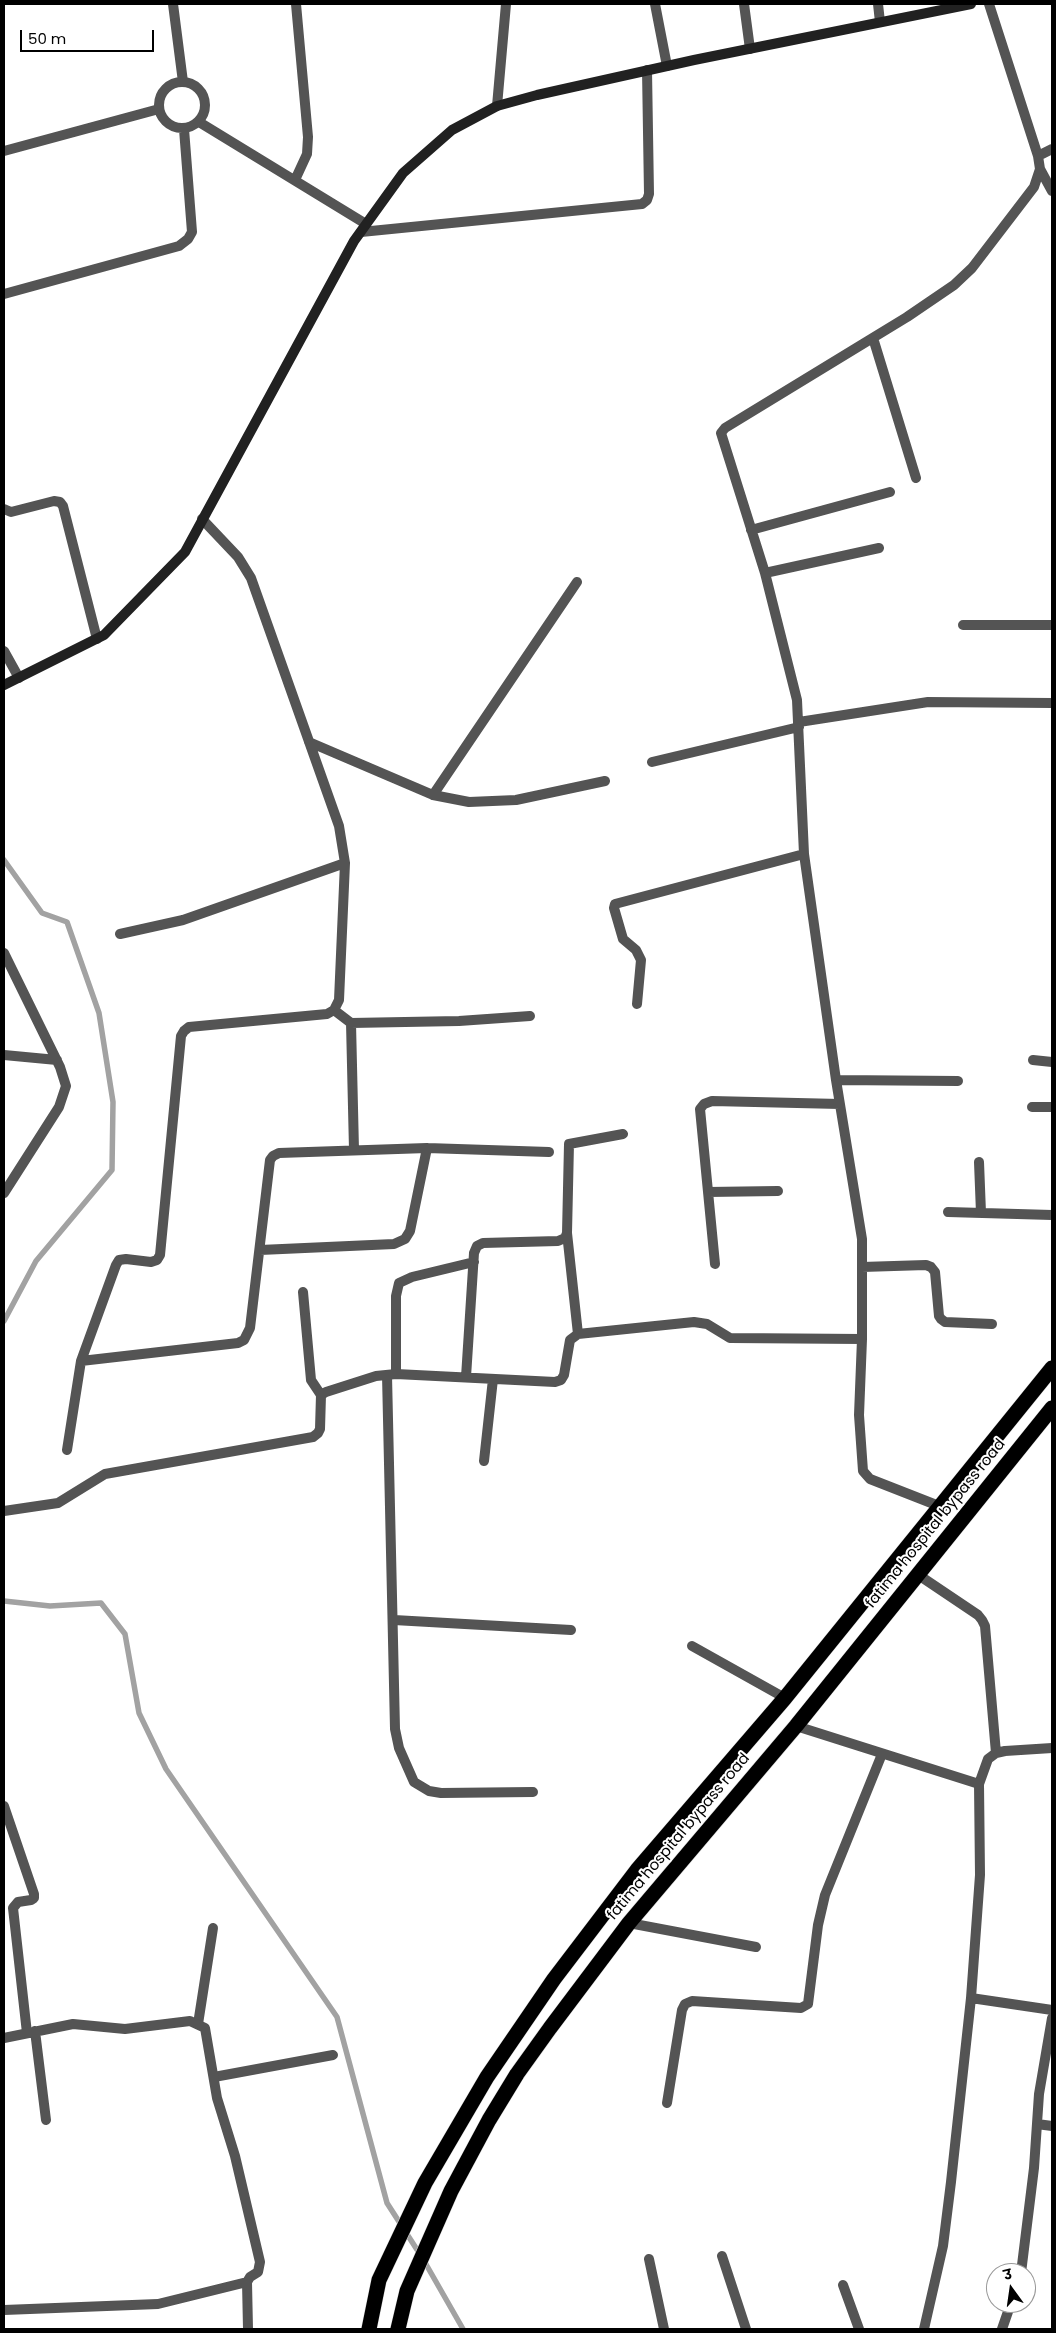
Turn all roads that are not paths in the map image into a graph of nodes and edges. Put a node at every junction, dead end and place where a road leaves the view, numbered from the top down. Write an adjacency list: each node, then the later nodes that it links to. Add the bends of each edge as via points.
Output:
1 (173, 4): 13 (street)
2 (296, 4): 22 (street, via 308,137 307,154)
3 (506, 4): 14 (street)
4 (655, 4): 11 (street)
5 (744, 4): 10 (street)
6 (878, 4): 9 (street)
7 (971, 4): 9 (main road)
8 (989, 4): 20 (street)
9 (880, 22): 10 (main road)
10 (750, 49): 11 (main road)
11 (667, 66): 12 (main road)
12 (647, 70): 14 (main road); 24 (street, via 650,194 642,204)
13 (183, 82): 15 (street, via 167,87 159,101); 16 (street, via 202,92 206,108)
14 (497, 106): 24 (main road, via 452,130 403,172)
15 (159, 109): 17 (street, via 165,122); 19 (street)
16 (199, 122): 17 (street); 22 (street)
17 (184, 129): 25 (street, via 192,232 188,239 179,246)
18 (1052, 149): 20 (street)
19 (4, 151)
20 (1038, 156): 21 (street)
21 (1040, 169): 23 (street); 26 (street, via 1034,187 964,277)
22 (296, 180): 24 (street)
23 (1052, 191)
24 (364, 228): 30 (main road)
25 (4, 294)
26 (873, 338): 27 (street); 31 (street, via 721,433)
27 (916, 478)
28 (890, 492): 31 (street)
29 (4, 509): 37 (street, via 11,512 54,500 63,506)
30 (202, 520): 37 (main road, via 184,552); 43 (street, via 238,556 251,578)
31 (751, 530): 33 (street)
32 (879, 548): 33 (street)
33 (765, 573): 42 (street, via 796,690)
34 (577, 582): 46 (street)
35 (963, 625): 36 (street)
36 (1052, 626)
37 (98, 639): 39 (main road)
38 (4, 651): 39 (street)
39 (19, 678): 40 (main road)
40 (4, 685)
41 (1052, 703): 42 (street, via 928,702)
42 (799, 724): 44 (street); 47 (street)
43 (309, 742): 46 (street); 48 (street, via 339,826)
44 (652, 762)
45 (605, 781): 46 (street, via 516,800 469,802)
46 (433, 795)
47 (804, 854): 51 (street, via 614,904 623,939 639,954); 59 (street)
48 (345, 863): 49 (street, via 183,920); 52 (street, via 338,1000)
49 (120, 934)
50 (4, 953): 56 (street)
51 (636, 1004)
52 (334, 1010): 54 (street); 84 (street, via 327,1014 184,1031 160,1255 151,1262 119,1260)
53 (530, 1016): 54 (street)
54 (351, 1023): 66 (street)
55 (4, 1054): 56 (street)
56 (57, 1060): 71 (street, via 64,1076 64,1096)
57 (1033, 1060): 58 (street)
58 (1052, 1062)
59 (836, 1080): 60 (street); 61 (street)
60 (958, 1081)
61 (840, 1104): 70 (street, via 712,1101 704,1104 700,1109); 79 (street, via 860,1225)
62 (1032, 1106): 63 (street)
63 (1052, 1107)
64 (623, 1134): 75 (street, via 569,1144)
65 (427, 1148): 66 (street); 67 (street); 76 (street, via 410,1231 405,1239 394,1244)
66 (354, 1150): 76 (street, via 279,1153 273,1156)
67 (549, 1152)
68 (978, 1162): 73 (street)
69 (778, 1191): 70 (street)
70 (708, 1192): 78 (street)
71 (4, 1193)
72 (948, 1212): 73 (street)
73 (981, 1213): 74 (street)
74 (1052, 1215)
75 (567, 1233): 77 (street, via 558,1241 483,1243 477,1246); 82 (street)
76 (260, 1250): 84 (street, via 250,1328 244,1340)
77 (474, 1262): 86 (street, via 399,1283); 87 (street)
78 (715, 1264)
79 (862, 1267): 81 (street, via 931,1267 941,1319 945,1322); 83 (street)
80 (303, 1292): 89 (street, via 311,1380)
81 (992, 1324)
82 (578, 1334): 83 (street, via 694,1322 706,1324 730,1338); 88 (street, via 570,1340 561,1380)
83 (862, 1339): 95 (street, via 859,1415 865,1476)
84 (81, 1361): 91 (street)
85 (1052, 1368): 92 (highway, fatima hospital bypass road)
86 (391, 1374): 87 (street); 89 (street); 98 (street)
87 (466, 1377): 88 (street)
88 (493, 1379): 93 (street)
89 (321, 1395): 96 (street, via 320,1430 313,1437 104,1474 66,1500)
90 (1052, 1408): 94 (highway, fatima hospital bypass road)
91 (67, 1450)
92 (978, 1458): 94 (highway); 95 (highway, fatima hospital bypass road)
93 (484, 1461)
94 (998, 1474): 97 (highway, fatima hospital bypass road)
95 (939, 1506): 101 (highway, fatima hospital bypass road)
96 (4, 1511)
97 (917, 1574): 102 (highway, fatima hospital bypass road); 104 (street, via 978,1615 985,1626)
98 (394, 1620): 99 (street); 107 (street, via 395,1729 399,1748 414,1782 429,1791 441,1793)
99 (571, 1630)
100 (692, 1646): 101 (street)
101 (785, 1698): 132 (highway, fatima hospital bypass road, via 637,1870 554,1979 487,2077 425,2183 379,2280)
102 (796, 1726): 105 (street); 109 (highway, fatima hospital bypass road)
103 (1052, 1748): 104 (street)
104 (996, 1753): 106 (street, via 988,1759)
105 (882, 1754): 106 (street); 120 (street, via 825,1895 808,2004 802,2008 692,2001 686,2004 682,2010)
106 (979, 1784): 112 (street, via 980,1876)
107 (533, 1792)
108 (4, 1806): 116 (street, via 34,1894 31,1900 18,1902 13,1908)
109 (629, 1923): 111 (street); 133 (highway, fatima hospital bypass road, via 517,2074 489,2120 451,2191 408,2291)
110 (213, 1928): 115 (street)
111 (756, 1947)
112 (971, 1998): 113 (street); 137 (street, via 946,2218)
113 (1052, 2010)
114 (1052, 2018): 122 (street)
115 (198, 2024): 116 (street, via 190,2021 125,2028 73,2024); 119 (street, via 205,2028)
116 (31, 2032): 117 (street); 121 (street)
117 (4, 2038)
118 (333, 2055): 119 (street)
119 (214, 2076): 127 (street, via 260,2262 258,2272)
120 (667, 2103)
121 (46, 2120)
122 (1037, 2124): 123 (street); 126 (street)
123 (1052, 2126)
124 (722, 2256): 135 (street)
125 (649, 2260): 134 (street)
126 (1022, 2263)
127 (247, 2282): 129 (street, via 158,2304); 131 (street)
128 (843, 2285): 136 (street)
129 (4, 2310)
130 (1008, 2313): 138 (street)
131 (248, 2329)
132 (369, 2329)
133 (398, 2329)
134 (664, 2329)
135 (746, 2329)
136 (859, 2329)
137 (924, 2329)
138 (1002, 2329)

